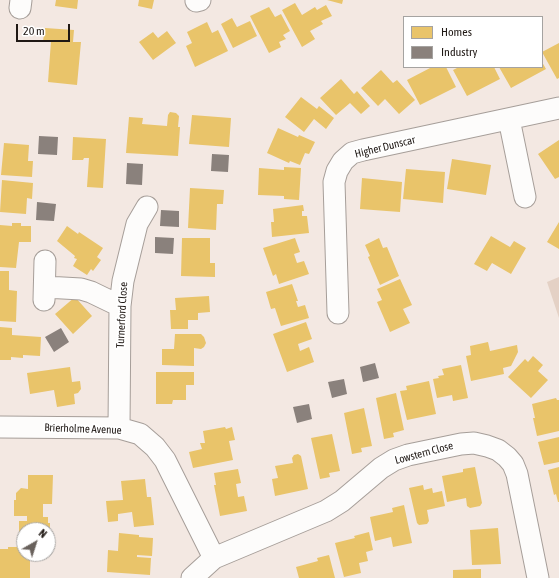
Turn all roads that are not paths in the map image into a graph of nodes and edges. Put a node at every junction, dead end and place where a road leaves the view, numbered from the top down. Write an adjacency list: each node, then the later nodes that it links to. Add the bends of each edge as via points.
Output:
1 (559, 108): 2 (street, Higher Dunscar)
2 (509, 119): 3 (street); 7 (street, Higher Dunscar, via 363,150 343,161 334,182)
3 (524, 197)
4 (147, 207): 6 (street, Turnerford Close, via 137,224 126,266)
5 (46, 261): 6 (street, via 44,294 81,289)
6 (120, 306): 9 (street, Turnerford Close)
7 (338, 313)
8 (0, 427): 9 (street, Brierholme Avenue)
9 (119, 428): 10 (street, Brierholme Avenue, via 140,434 165,460)
10 (214, 558): 11 (street, Lowstern Close); 12 (street, Lowstern Close, via 326,511 394,460 454,445 474,443 498,450 513,464)
11 (192, 578)
12 (538, 578)

